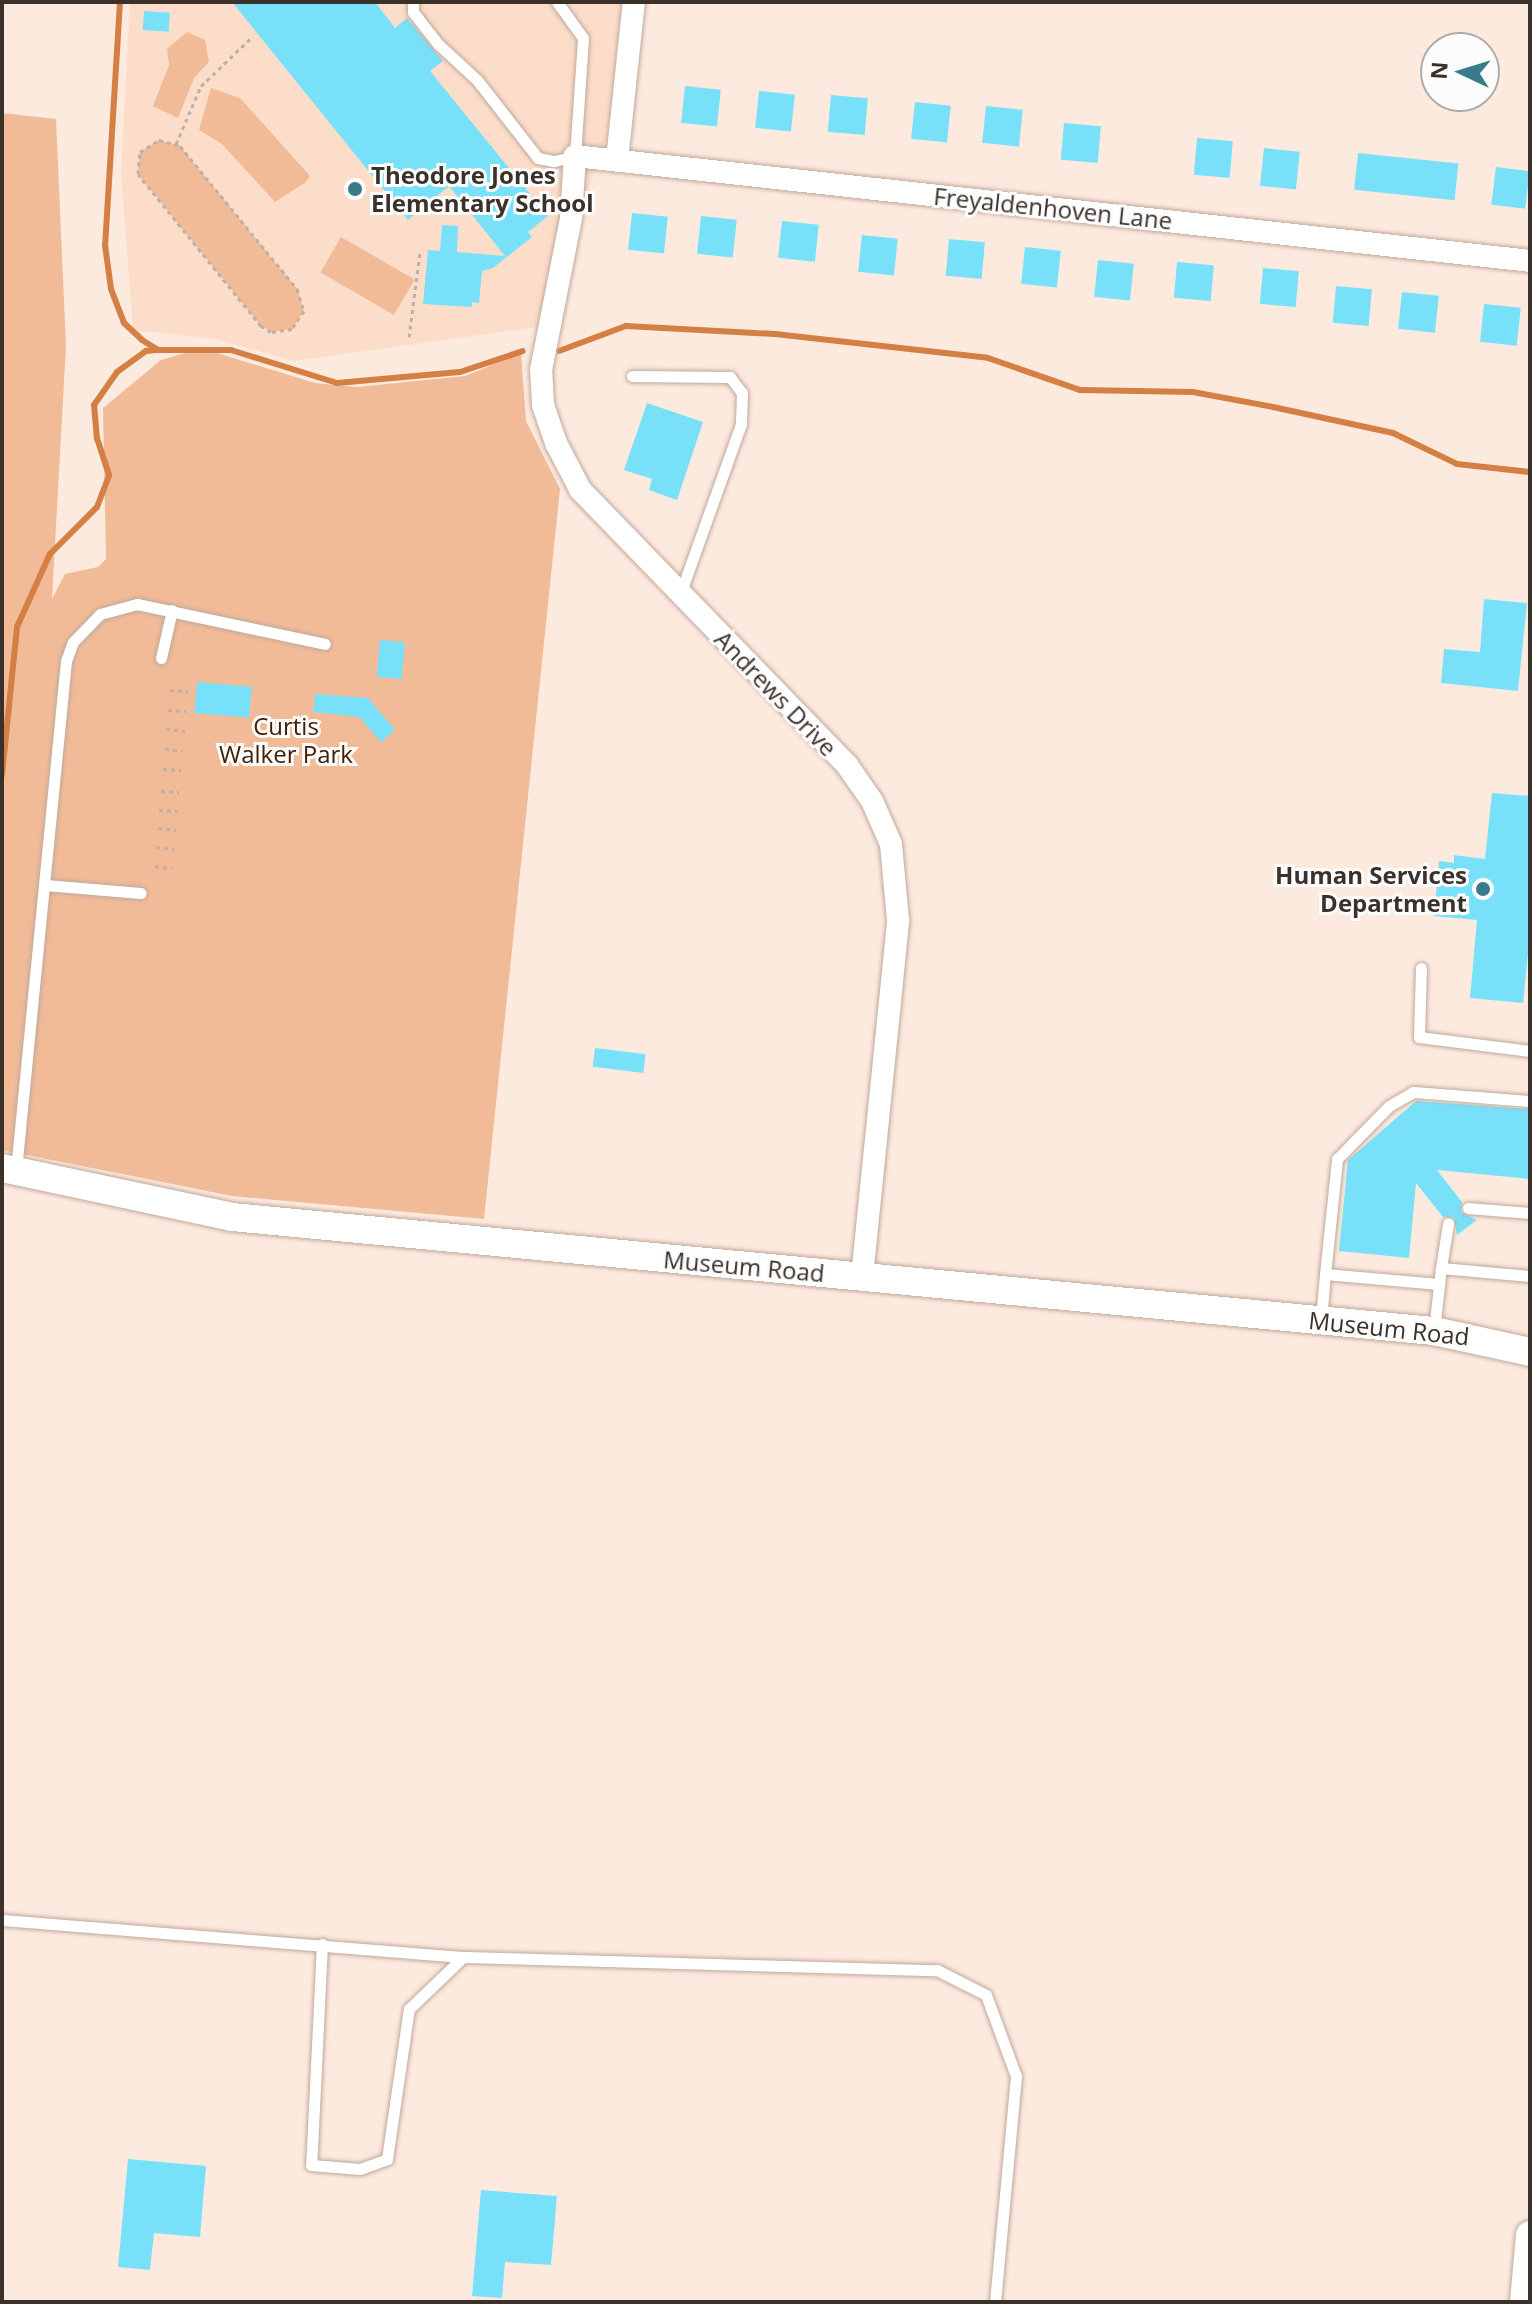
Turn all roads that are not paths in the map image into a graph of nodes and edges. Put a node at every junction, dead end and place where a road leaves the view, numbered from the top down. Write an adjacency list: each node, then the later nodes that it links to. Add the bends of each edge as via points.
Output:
1 (413, 2): 4 (lane, via 413,12 438,44 477,80 538,158)
2 (557, 2): 4 (lane, via 583,38)
3 (634, 2): 5 (street)
4 (575, 156): 5 (street, Freyaldenhoven Lane); 8 (street, Andrews Drive, via 571,218 545,337 543,405 580,489)
5 (617, 160): 6 (street, Freyaldenhoven Lane)
6 (1530, 261)
7 (632, 376): 8 (lane, via 730,377 742,393 741,424)
8 (679, 594): 24 (street, Andrews Drive, via 847,765 872,801 891,844 898,920)
9 (172, 610): 10 (lane); 11 (lane); 12 (lane, via 137,604 108,609 85,626 70,648)
10 (325, 644)
11 (161, 658)
12 (45, 885): 13 (lane); 17 (lane)
13 (141, 893)
14 (1421, 968): 15 (lane, via 1419,1037)
15 (1530, 1051)
16 (1530, 1101): 22 (lane, via 1413,1092 1389,1106 1337,1159)
17 (9, 1169): 24 (street, Museum Road, via 232,1217)
18 (1468, 1208): 19 (lane)
19 (1530, 1213)
20 (1448, 1224): 21 (lane)
21 (1441, 1268): 23 (lane); 25 (lane)
22 (1325, 1274): 25 (lane); 26 (lane)
23 (1530, 1276)
24 (862, 1277): 26 (street, Museum Road)
25 (1439, 1284): 27 (lane)
26 (1321, 1320): 27 (street, Museum Road)
27 (1434, 1331): 29 (street, Museum Road)
28 (1530, 1333): 29 (street, Museum Road)
29 (1489, 1339): 30 (street, Museum Road)
30 (1530, 1352)
31 (2, 1920): 32 (lane)
32 (322, 1944): 33 (lane); 33 (lane, via 311,2165 360,2169 387,2159 409,2009)
33 (463, 1957): 35 (lane, via 937,1970 986,1995 1016,2076)
34 (1530, 2235): 36 (street)
35 (995, 2302)
36 (1524, 2302)

